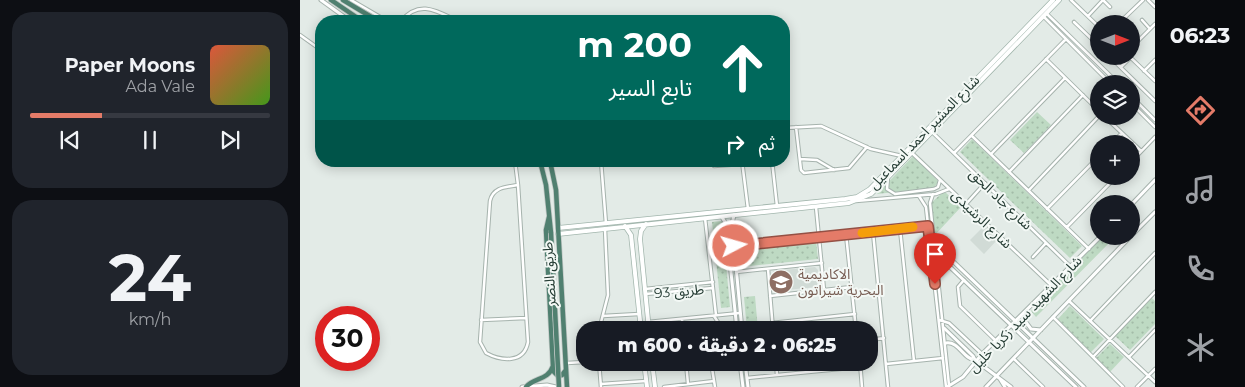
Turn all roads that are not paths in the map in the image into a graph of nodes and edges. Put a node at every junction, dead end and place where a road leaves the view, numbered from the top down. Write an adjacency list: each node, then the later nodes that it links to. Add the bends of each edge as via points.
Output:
1 (322, 0): 15 (street)
2 (330, 0): 16 (highway)
3 (343, 0): 13 (highway)
4 (351, 0): 13 (street)
5 (1053, 0): 46 (main road, شارع المشير احمد اسماعيل)
6 (1059, 0): 14 (main road, شارع المشير احمد اسماعيل)
7 (1071, 0): 22 (street)
8 (1103, 0): 11 (street); 22 (street)
9 (1143, 0): 21 (street)
10 (1148, 0): 12 (street)
11 (1110, 7)
12 (1155, 7)
13 (360, 9): 17 (highway); 18 (street)
14 (1045, 14): 23 (street); 25 (street); 46 (main road, شارع المشير احمد اسماعيل)
15 (342, 15)
16 (353, 15)
17 (369, 15)
18 (374, 15)
19 (406, 15): 20 (street, via 412,8 425,5)
20 (446, 15)
21 (1127, 15)
22 (1088, 16)
23 (1052, 18): 25 (street); 42 (street)
24 (1142, 20): 28 (street)
25 (1048, 22): 31 (street)
26 (1074, 22): 30 (street)
27 (1155, 24): 28 (street)
28 (1150, 29): 32 (street)
29 (300, 35): 33 (street)
30 (1090, 37)
31 (1066, 39): 34 (street); 41 (street)
32 (1140, 39)
33 (315, 46)
34 (1046, 59): 43 (street); 59 (street)
35 (1155, 60): 40 (street)
36 (1118, 65): 39 (street)
37 (1123, 65): 39 (street)
38 (1138, 65): 40 (street)
39 (1121, 68): 47 (street)
40 (1144, 71): 44 (street)
41 (1103, 75)
42 (1109, 75)
43 (1065, 78): 45 (street); 65 (street)
44 (1155, 81)
45 (1082, 95): 48 (street); 76 (street)
46 (963, 96): 57 (main road, شارع المشير احمد اسماعيل); 66 (main road, شارع المشير احمد اسماعيل)
47 (1155, 101)
48 (1090, 103)
49 (1140, 105): 51 (street)
50 (1140, 112): 55 (street)
51 (1155, 120)
52 (1090, 125): 85 (street)
53 (1114, 125): 58 (street)
54 (796, 127): 56 (street); 61 (street, via 824,126); 67 (street)
55 (1155, 127)
56 (790, 128)
57 (931, 131): 63 (main road, شارع المشير احمد اسماعيل); 64 (street, شارع جاد الحق)
58 (1122, 133): 62 (street)
59 (972, 136): 64 (street); 65 (street, شارع جاد الحق)
60 (1155, 138): 62 (street)
61 (867, 147): 66 (street); 75 (street, via 851,167)
62 (1142, 151)
63 (911, 152): 77 (main road, شارع المشير احمد اسماعيل); 78 (street, شارع الرشيدى)
64 (954, 153): 80 (street, شارع جاد الحق)
65 (991, 154): 76 (street, شارع جاد الحق)
66 (902, 156): 94 (main road, شارع المشير احمد اسماعيل, via 870,189 857,197)
67 (800, 159): 75 (street, via 817,160); 75 (street, via 804,173)
68 (1090, 165): 97 (street)
69 (516, 167): 81 (street)
70 (541, 167): 101 (highway, طريق النصر)
71 (551, 167): 112 (highway, طريق النصر)
72 (601, 167): 105 (street)
73 (743, 167): 96 (street)
74 (773, 167): 94 (street)
75 (834, 170)
76 (1010, 172): 85 (street, شارع جاد الحق)
77 (889, 176): 84 (street, شارع المشير احمد اسماعيل, via 886,186 892,194); 90 (main road, شارع المشير احمد اسماعيل, via 871,194)
78 (940, 180): 83 (street, شارع الرشيدى); 84 (street)
79 (1155, 180): 89 (street)
80 (985, 183): 93 (street); 119 (street, شارع جاد الحق)
81 (518, 185): 155 (street); 157 (street, via 501,188 491,195)
82 (1108, 185): 109 (street)
83 (949, 188): 86 (street, شارع المشير احمد اسماعيل); 93 (street, شارع الرشيدى)
84 (936, 189): 86 (street)
85 (1029, 190): 97 (street, شارع جاد الحق)
86 (938, 193): 87 (street, شارع المشير احمد اسماعيل)
87 (933, 194): 88 (street, شارع المشير احمد اسماعيل); 91 (street)
88 (920, 196): 90 (street, شارع المشير احمد اسماعيل); 92 (street)
89 (1140, 196)
90 (855, 201): 95 (main road, شارع المشير احمد اسماعيل)
91 (930, 203): 92 (street); 120 (street)
92 (925, 204): 107 (street)
93 (966, 204): 138 (street, شارع الرشيدى)
94 (776, 206): 96 (main road, شارع المشير احمد اسماعيل)
95 (816, 206): 99 (main road, شارع المشير احمد اسماعيل); 118 (street)
96 (748, 209): 102 (main road, شارع المشير احمد اسماعيل)
97 (1047, 209): 109 (street, شارع جاد الحق)
98 (1155, 212): 110 (street, شارع الشهيد سيد زكريا خليل)
99 (734, 215): 100 (main road, شارع المشير احمد اسماعيل); 123 (street)
100 (722, 216): 103 (main road, شارع المشير احمد اسماعيل); 132 (street, via 726,224)
101 (549, 217): 192 (highway, via 546,230); 219 (highway, طريق النصر, bridge)
102 (678, 218): 103 (main road, شارع المشير احمد اسماعيل); 104 (main road, شارع المشير احمد اسماعيل); 105 (main road, شارع المشير احمد اسماعيل)
103 (706, 218): 137 (street)
104 (646, 224): 106 (main road, شارع المشير احمد اسماعيل); 117 (main road)
105 (606, 226): 106 (main road, شارع المشير احمد اسماعيل); 108 (main road, شارع المشير احمد اسماعيل); 113 (main road, شارع المشير احمد اسماعيل); 153 (street, via 608,295)
106 (625, 226): 116 (main road)
107 (928, 226): 111 (street); 130 (street)
108 (568, 227): 112 (main road, شارع المشير احمد اسماعيل); 113 (main road)
109 (1067, 227): 124 (street, شارع جاد الحق)
110 (1140, 227)
111 (900, 229): 114 (street); 190 (street)
112 (558, 231): 113 (main road, شارع المشير احمد اسماعيل); 194 (highway, طريق النصر)
113 (568, 232)
114 (873, 232): 115 (street); 177 (street)
115 (846, 234): 118 (street); 139 (street)
116 (631, 235): 117 (main road, via 636,232); 150 (main road)
117 (640, 235): 141 (main road)
118 (819, 237): 123 (street); 128 (street)
119 (1046, 243): 126 (street); 131 (street, شارع جاد الحق)
120 (935, 244): 127 (street); 130 (street)
121 (1092, 245): 124 (street, شارع الشهيد سيد زكريا خليل)
122 (1122, 245): 146 (street, شارع الشهيد سيد زكريا خليل)
123 (734, 246): 134 (street)
124 (1089, 248): 131 (street, شارع الشهيد سيد زكريا خليل)
125 (1155, 253): 170 (street)
126 (1033, 257)
127 (948, 258): 129 (street); 171 (street)
128 (822, 263): 133 (street); 142 (street)
129 (943, 264): 130 (street); 136 (street)
130 (935, 265): 158 (street); 159 (street)
131 (1071, 267): 138 (street, شارع الشهيد سيد زكريا خليل)
132 (730, 269): 134 (street); 135 (street)
133 (768, 269): 134 (street); 145 (street)
134 (736, 272): 135 (street); 148 (street)
135 (731, 277): 147 (street)
136 (964, 280): 172 (street); 181 (street, via 958,287 959,304)
137 (712, 282): 140 (street); 141 (street, طريق 93)
138 (1052, 286): 149 (street, شارع الشهيد سيد زكريا خليل)
139 (852, 287): 142 (street); 151 (street)
140 (713, 288): 144 (street, طريق 93); 152 (street)
141 (645, 289): 144 (main road)
142 (824, 290): 145 (street)
143 (1155, 292): 180 (street)
144 (645, 294): 162 (main road)
145 (770, 296): 167 (street)
146 (1069, 300): 154 (street, شارع الشهيد سيد زكريا خليل); 170 (street)
147 (735, 313): 148 (street); 152 (street); 165 (street)
148 (740, 313): 166 (street)
149 (1025, 313): 171 (street, شارع الشهيد سيد زكريا خليل); 174 (street, via 1024,321 1031,329)
150 (639, 314): 153 (street); 161 (main road)
151 (855, 314): 168 (street); 169 (street)
152 (715, 315): 156 (street); 164 (street)
153 (603, 316): 160 (street)
154 (1053, 317): 174 (street, شارع الشهيد سيد زكريا خليل); 186 (street)
155 (526, 318): 157 (street); 157 (street, via 527,346 523,354 510,359 484,351 480,342)
156 (682, 319): 163 (street)
157 (481, 320)
158 (939, 320): 159 (street); 173 (street)
159 (943, 320): 173 (street); 185 (street)
160 (602, 321)
161 (640, 321)
162 (648, 321)
163 (659, 321)
164 (718, 321)
165 (736, 321)
166 (741, 321)
167 (772, 321)
168 (790, 321)
169 (855, 321)
170 (1090, 321): 180 (street)
171 (1016, 322): 172 (street, شارع الشهيد سيد زكريا خليل); 178 (street)
172 (1012, 326): 181 (street, شارع الشهيد سيد زكريا خليل); 184 (street)
173 (942, 328): 176 (street); 183 (street); 188 (street)
174 (1040, 330): 178 (street, شارع الشهيد سيد زكريا خليل)
175 (1155, 330): 187 (street)
176 (955, 337): 182 (street); 191 (street)
177 (884, 338): 179 (street); 195 (street)
178 (1034, 338): 184 (street, شارع الشهيد سيد زكريا خليل); 235 (street)
179 (878, 339)
180 (1110, 339): 186 (street); 187 (street)
181 (996, 341): 185 (street, شارع الشهيد سيد زكريا خليل)
182 (951, 342): 183 (street); 191 (street)
183 (946, 343): 229 (street)
184 (1030, 343): 189 (street, شارع الشهيد سيد زكريا خليل); 234 (street)
185 (982, 354): 191 (street, شارع الشهيد سيد زكريا خليل)
186 (1092, 357): 236 (street)
187 (1129, 357): 209 (street)
188 (943, 358): 190 (street); 229 (street)
189 (1014, 359): 211 (street, شارع الشهيد سيد زكريا خليل); 233 (street)
190 (914, 361): 195 (street)
191 (976, 361): 211 (street); 229 (street, شارع الشهيد سيد زكريا خليل, via 960,380)
192 (553, 362): 197 (highway, via 556,375 562,375); 218 (highway, via 548,375)
193 (576, 362): 194 (street)
194 (566, 363): 197 (highway, طريق النصر)
195 (886, 364): 228 (street)
196 (1155, 369): 209 (street)
197 (566, 370): 220 (highway, طريق النصر)
198 (600, 371): 216 (street)
199 (645, 371): 212 (main road)
200 (653, 371): 222 (main road)
201 (687, 371): 215 (street)
202 (712, 371): 213 (street)
203 (741, 371): 225 (street)
204 (746, 371): 210 (street)
205 (777, 371): 208 (street)
206 (818, 371): 208 (street)
207 (860, 371): 227 (street)
208 (777, 375): 210 (street)
209 (1148, 375): 214 (street); 237 (street)
210 (747, 378): 226 (street)
211 (998, 378): 230 (street, شارع الشهيد سيد زكريا خليل); 231 (street); 232 (street)
212 (646, 381): 216 (street); 221 (main road)
213 (714, 381): 215 (street); 224 (street)
214 (1155, 382)
215 (688, 384): 223 (street)
216 (601, 385)
217 (522, 387): 218 (street)
218 (526, 387): 219 (street)
219 (558, 387)
220 (567, 387)
221 (647, 387)
222 (654, 387)
223 (664, 387)
224 (715, 387)
225 (743, 387)
226 (748, 387)
227 (862, 387)
228 (888, 387)
229 (948, 387)
230 (986, 387)
231 (1005, 387)
232 (1011, 387)
233 (1043, 387)
234 (1076, 387)
235 (1084, 387)
236 (1122, 387)
237 (1137, 387)

